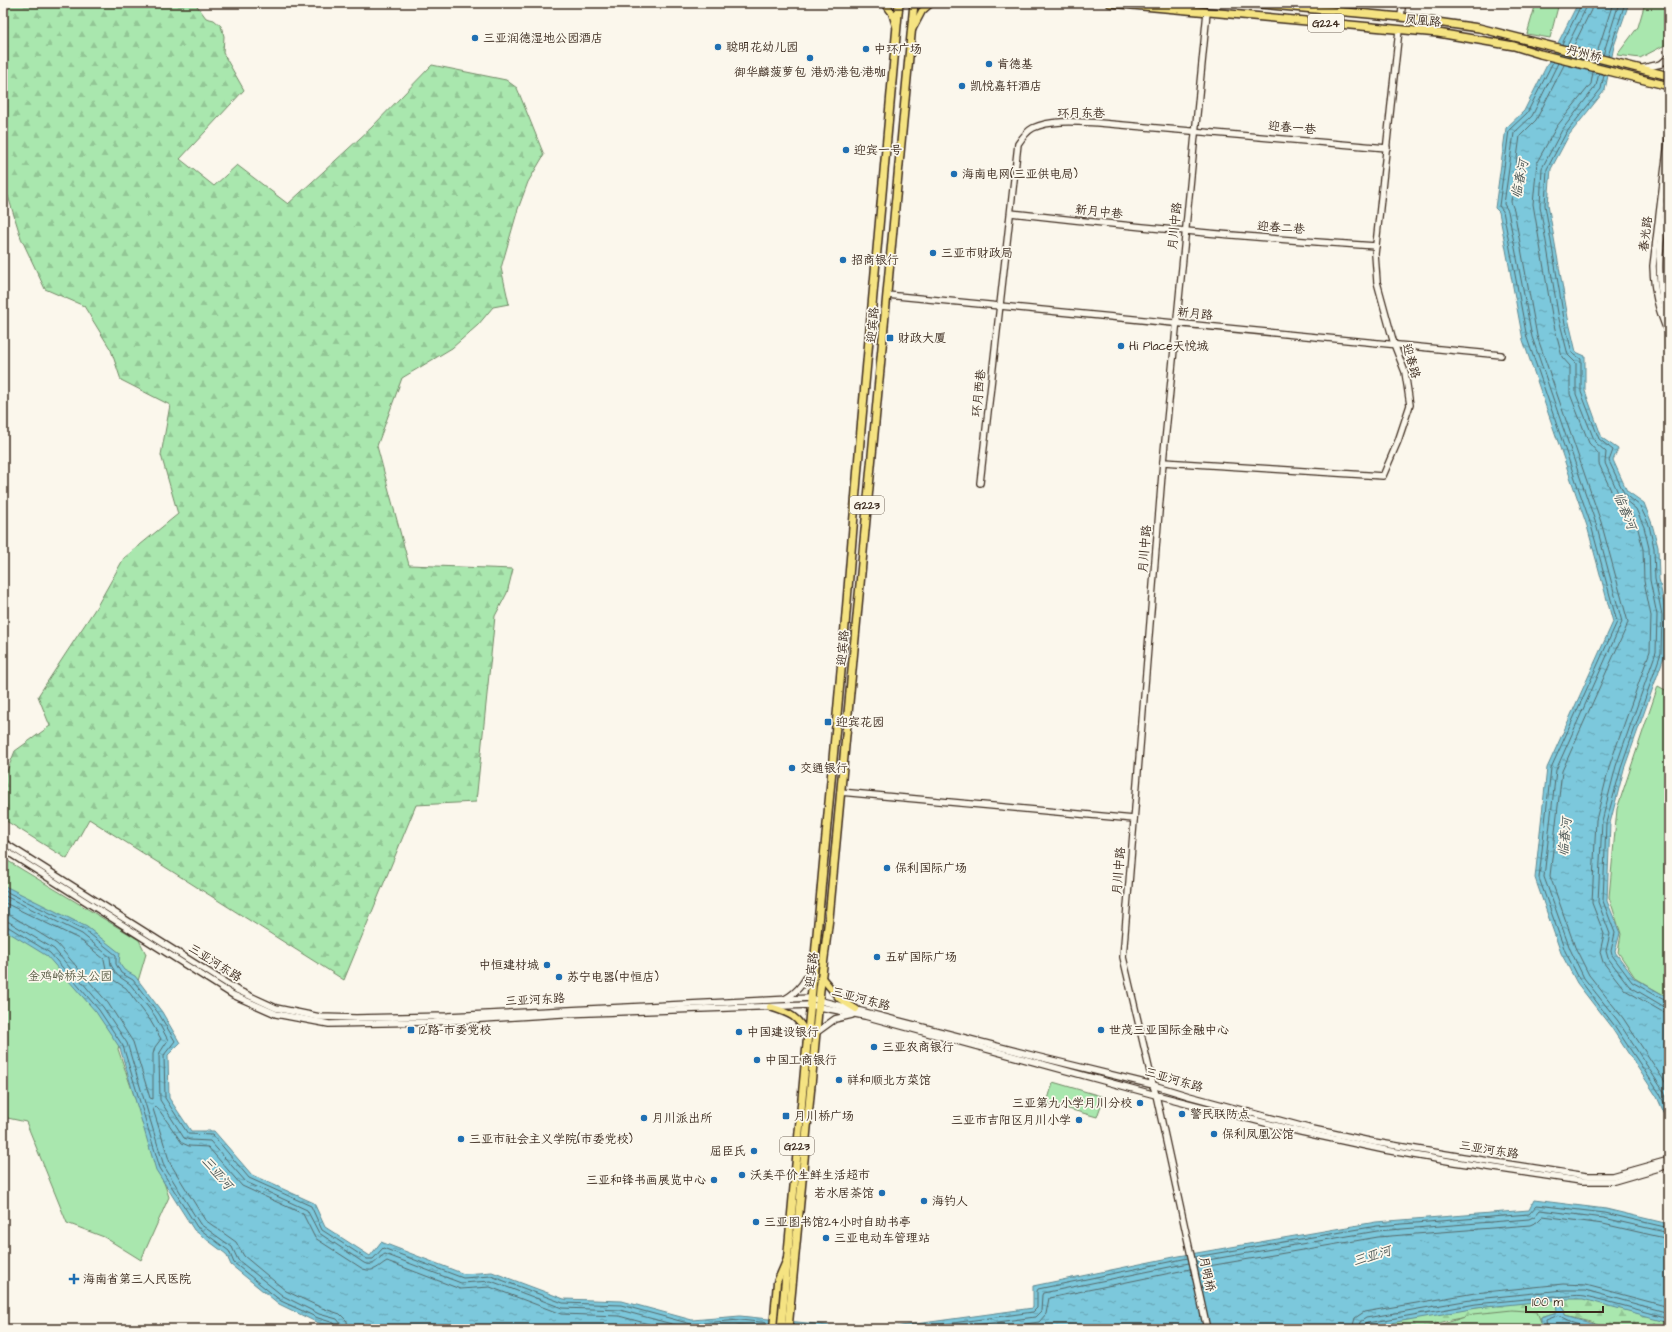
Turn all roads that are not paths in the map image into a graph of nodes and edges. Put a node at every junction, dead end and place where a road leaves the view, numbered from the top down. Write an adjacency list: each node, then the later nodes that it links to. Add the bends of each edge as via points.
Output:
1 (885, 3): 10 (main road)
2 (899, 3): 10 (highway, 迎宾路 / G223)
3 (914, 3): 12 (highway, 迎宾路 / G223)
4 (932, 3): 12 (main road, via 922,11)
5 (1110, 3): 8 (highway, 凤凰路 / G224)
6 (1249, 3): 9 (highway, 凤凰路 / G224)
7 (1400, 3): 9 (street)
8 (1207, 12): 11 (highway, 凤凰路 / G224); 19 (street, 月川中路)
9 (1401, 17): 13 (highway, 凤凰路 / G224, via 1480,28)
10 (897, 29): 39 (highway, 迎宾路 / G223)
11 (1399, 30): 14 (highway, 凤凰路 / G224, via 1469,38 1514,46); 21 (street, 迎春路)
12 (911, 31): 26 (highway, 迎宾路 / G223)
13 (1544, 45): 16 (highway, 丹州桥 / G224)
14 (1540, 54): 18 (highway, 丹州桥 / G224)
15 (1669, 57): 16 (street, via 1661,64)
16 (1637, 68): 17 (highway, G224)
17 (1669, 76)
18 (1669, 86)
19 (1195, 130): 21 (street, 迎春一巷); 23 (street, 环月东巷, via 1084,122 1061,122 1033,128 1018,144); 24 (street, 月川中路)
20 (1669, 133): 30 (street, 春光路, via 1653,266 1657,304)
21 (1387, 148): 25 (street, 迎春路)
22 (1669, 181): 29 (street, 春光路, via 1659,267 1663,305)
23 (1010, 213): 24 (street, 新月中巷); 27 (street, 环月东巷)
24 (1185, 230): 25 (street, 迎春二巷); 28 (street, 月川中路)
25 (1376, 246): 31 (street, 迎春路, via 1377,282)
26 (887, 295): 27 (street, 新月路); 35 (highway, 迎宾路 / G223)
27 (1000, 306): 28 (street, 新月路); 34 (street, 环月西巷)
28 (1176, 323): 31 (street, 新月路); 33 (street, 月川中路)
29 (1669, 323)
30 (1669, 335)
31 (1394, 344): 32 (street, 新月路); 33 (street, 迎春路, via 1405,372 1410,405 1383,476)
32 (1501, 355)
33 (1163, 462): 36 (street, 月川中路)
34 (980, 483)
35 (840, 792): 36 (street); 40 (highway, 迎宾路 / G223)
36 (1134, 819): 48 (street, 月川中路, via 1123,957)
37 (3, 842): 41 (street, 三亚河东路, via 237,990 276,1008 320,1017 448,1016)
38 (3, 849): 44 (street, 三亚河东路, via 233,995 276,1014 329,1024 434,1022 562,1014)
39 (814, 963): 41 (street, via 801,986); 42 (highway, 迎宾路 / G223)
40 (822, 978): 43 (highway, 迎宾路 / G223); 45 (main road, via 840,999)
41 (784, 1000): 42 (street, 三亚河东路)
42 (810, 1001): 43 (street, 三亚河东路); 44 (street, 三亚河东路); 47 (highway, 迎宾路 / G223)
43 (820, 1003): 45 (street, 三亚河东路); 46 (highway, 迎宾路 / G223)
44 (770, 1007): 47 (main road, via 794,1016 804,1027)
45 (857, 1012): 46 (street, via 835,1019); 48 (street, 三亚河东路); 49 (street, 三亚河东路)
46 (817, 1032): 53 (highway, 迎宾路 / G223)
47 (807, 1036): 52 (highway, 迎宾路 / G223)
48 (1153, 1085): 49 (street, 月川中路); 50 (street, 三亚河东路, via 1308,1128 1374,1142 1586,1176 1612,1176)
49 (1156, 1095): 51 (street, 三亚河东路, via 1385,1150 1581,1180 1614,1181); 57 (street, 月明桥)
50 (1669, 1160)
51 (1669, 1165)
52 (787, 1259): 53 (highway, 迎宾路 / G223); 54 (main road, via 779,1276)
53 (788, 1295): 55 (highway, G223); 56 (highway, G223)
54 (773, 1329)
55 (780, 1329)
56 (788, 1329)
57 (1207, 1329)

